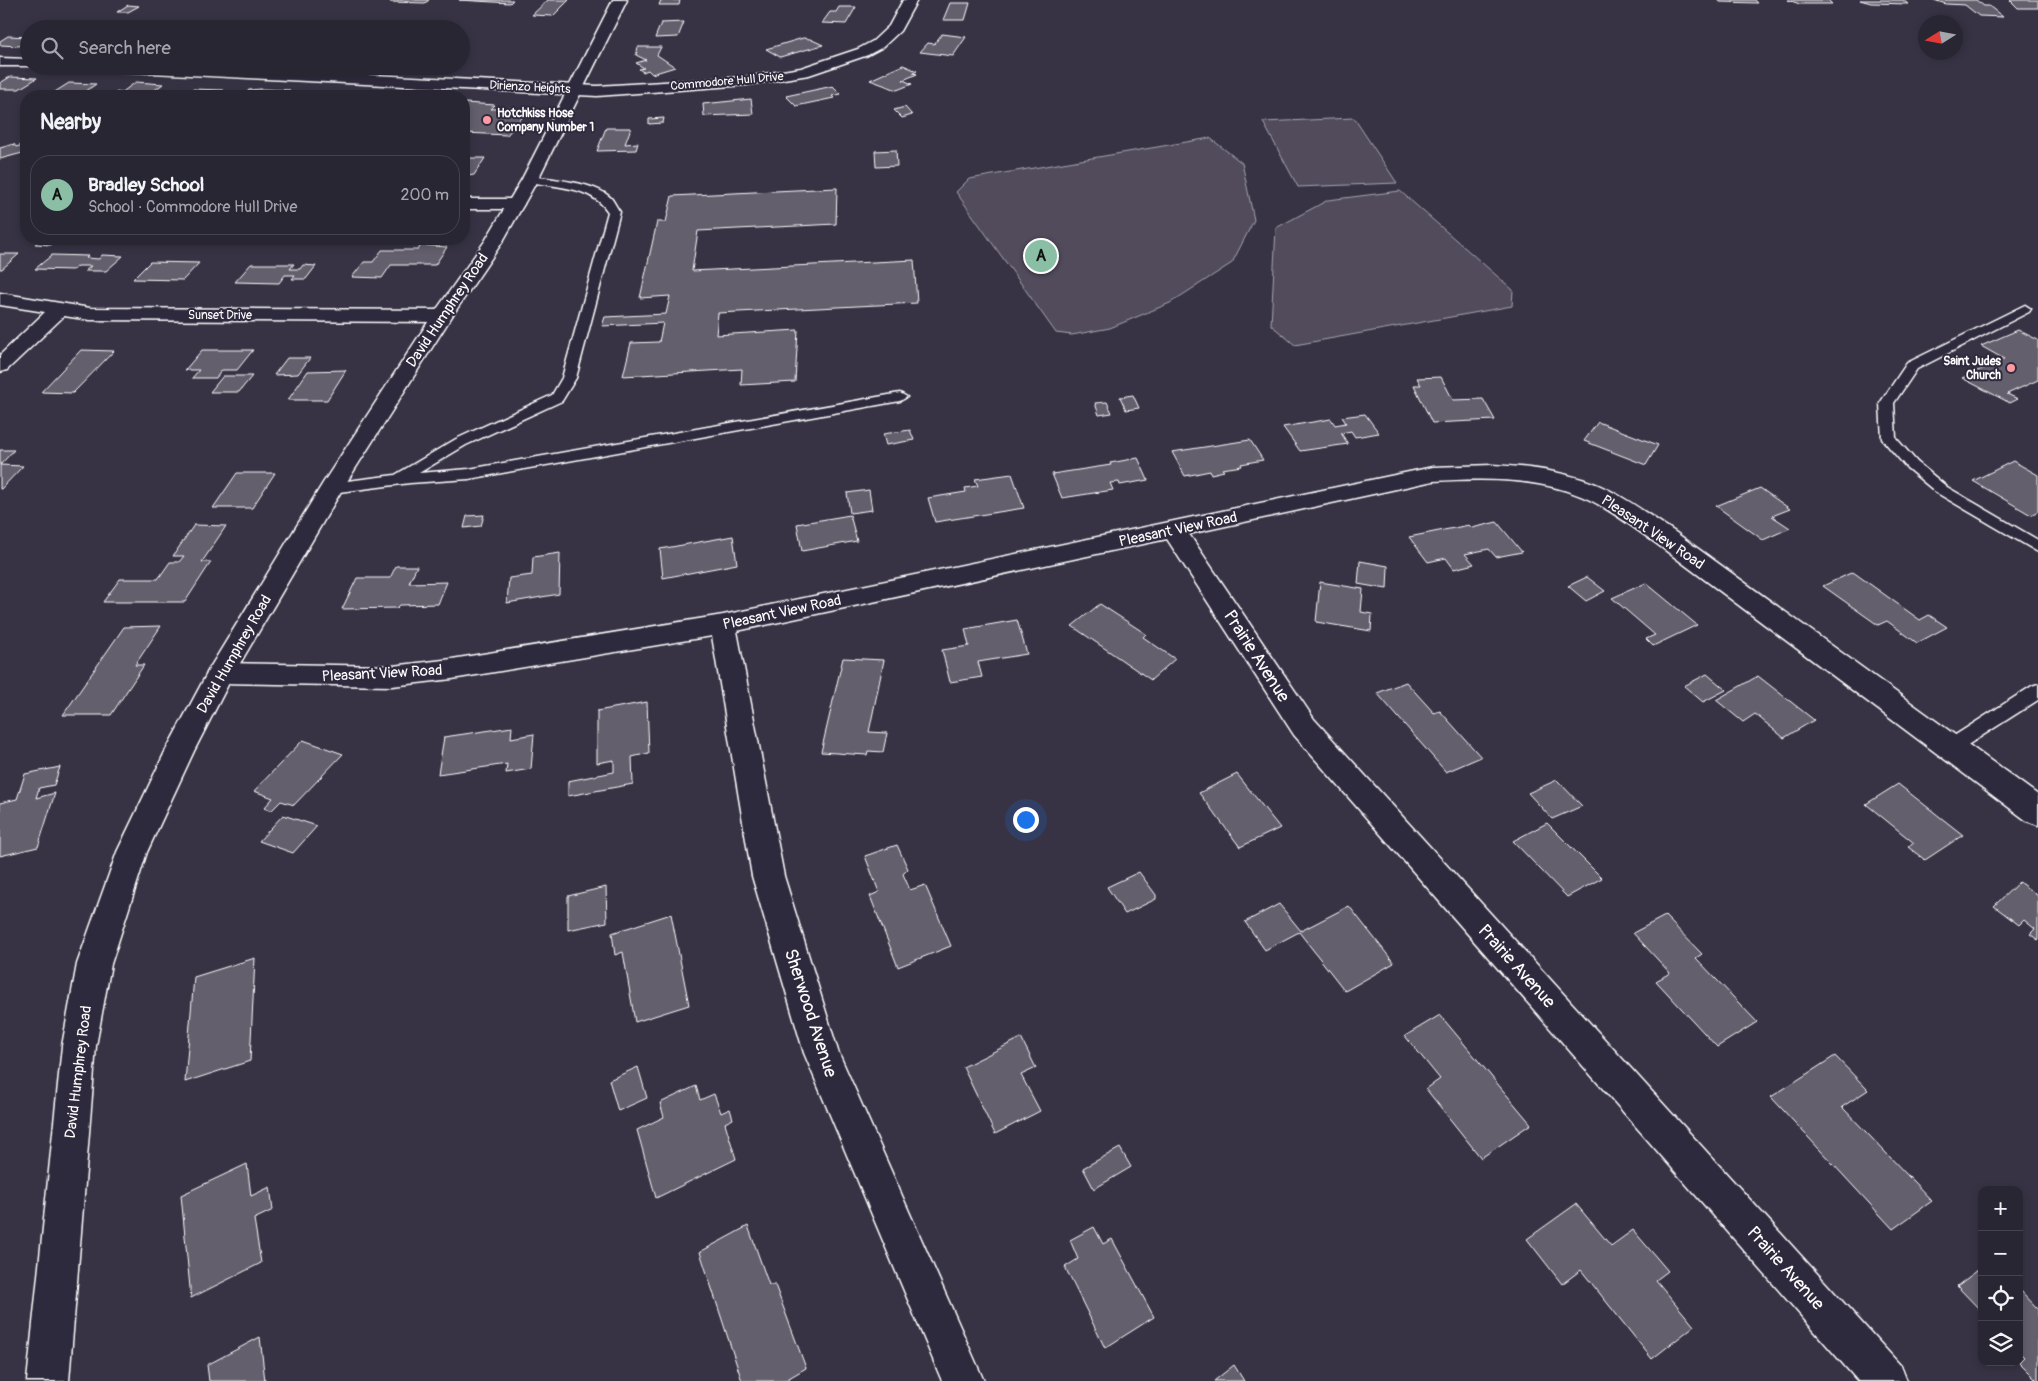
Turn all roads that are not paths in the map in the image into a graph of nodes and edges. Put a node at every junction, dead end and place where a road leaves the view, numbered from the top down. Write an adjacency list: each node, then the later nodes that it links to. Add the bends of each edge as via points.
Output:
1 (620, 0): 6 (street, David Humphrey Road)
2 (910, 0): 6 (street, Commodore Hull Drive, via 895,28 878,44 811,70 746,81)
3 (0, 62): 4 (street)
4 (20, 63)
5 (275, 75): 6 (street, Dirienzo Heights)
6 (576, 90): 7 (street, David Humphrey Road)
7 (530, 179): 9 (street, David Humphrey Road); 16 (lane, via 588,191 606,200 614,212 569,378 557,398 461,442)
8 (470, 204): 9 (street)
9 (516, 204): 13 (street, David Humphrey Road)
10 (0, 299): 11 (street, Sunset Drive)
11 (60, 309): 13 (street, Sunset Drive, via 90,314); 14 (street)
12 (2025, 309): 19 (lane, via 1912,366 1887,404 1889,439 1912,465 1942,490)
13 (442, 316): 17 (street, David Humphrey Road)
14 (0, 366)
15 (900, 397): 16 (lane, via 468,474)
16 (395, 480): 17 (lane)
17 (331, 488): 21 (street, David Humphrey Road)
18 (1174, 530): 20 (street, Pleasant View Road); 23 (street, Pleasant View Road, via 1433,474 1503,472 1560,482 1609,501 1666,538); 27 (street, Prairie Avenue, via 1304,727)
19 (2038, 546)
20 (723, 625): 21 (street, Pleasant View Road, via 392,676); 26 (street, Sherwood Avenue, via 768,876 821,1053)
21 (221, 673): 25 (street, David Humphrey Road, via 132,852 94,964 79,1046)
22 (2038, 691): 23 (lane)
23 (1949, 748): 24 (street, Pleasant View Road)
24 (2038, 812)
25 (48, 1381)
26 (963, 1381)
27 (1886, 1381)

